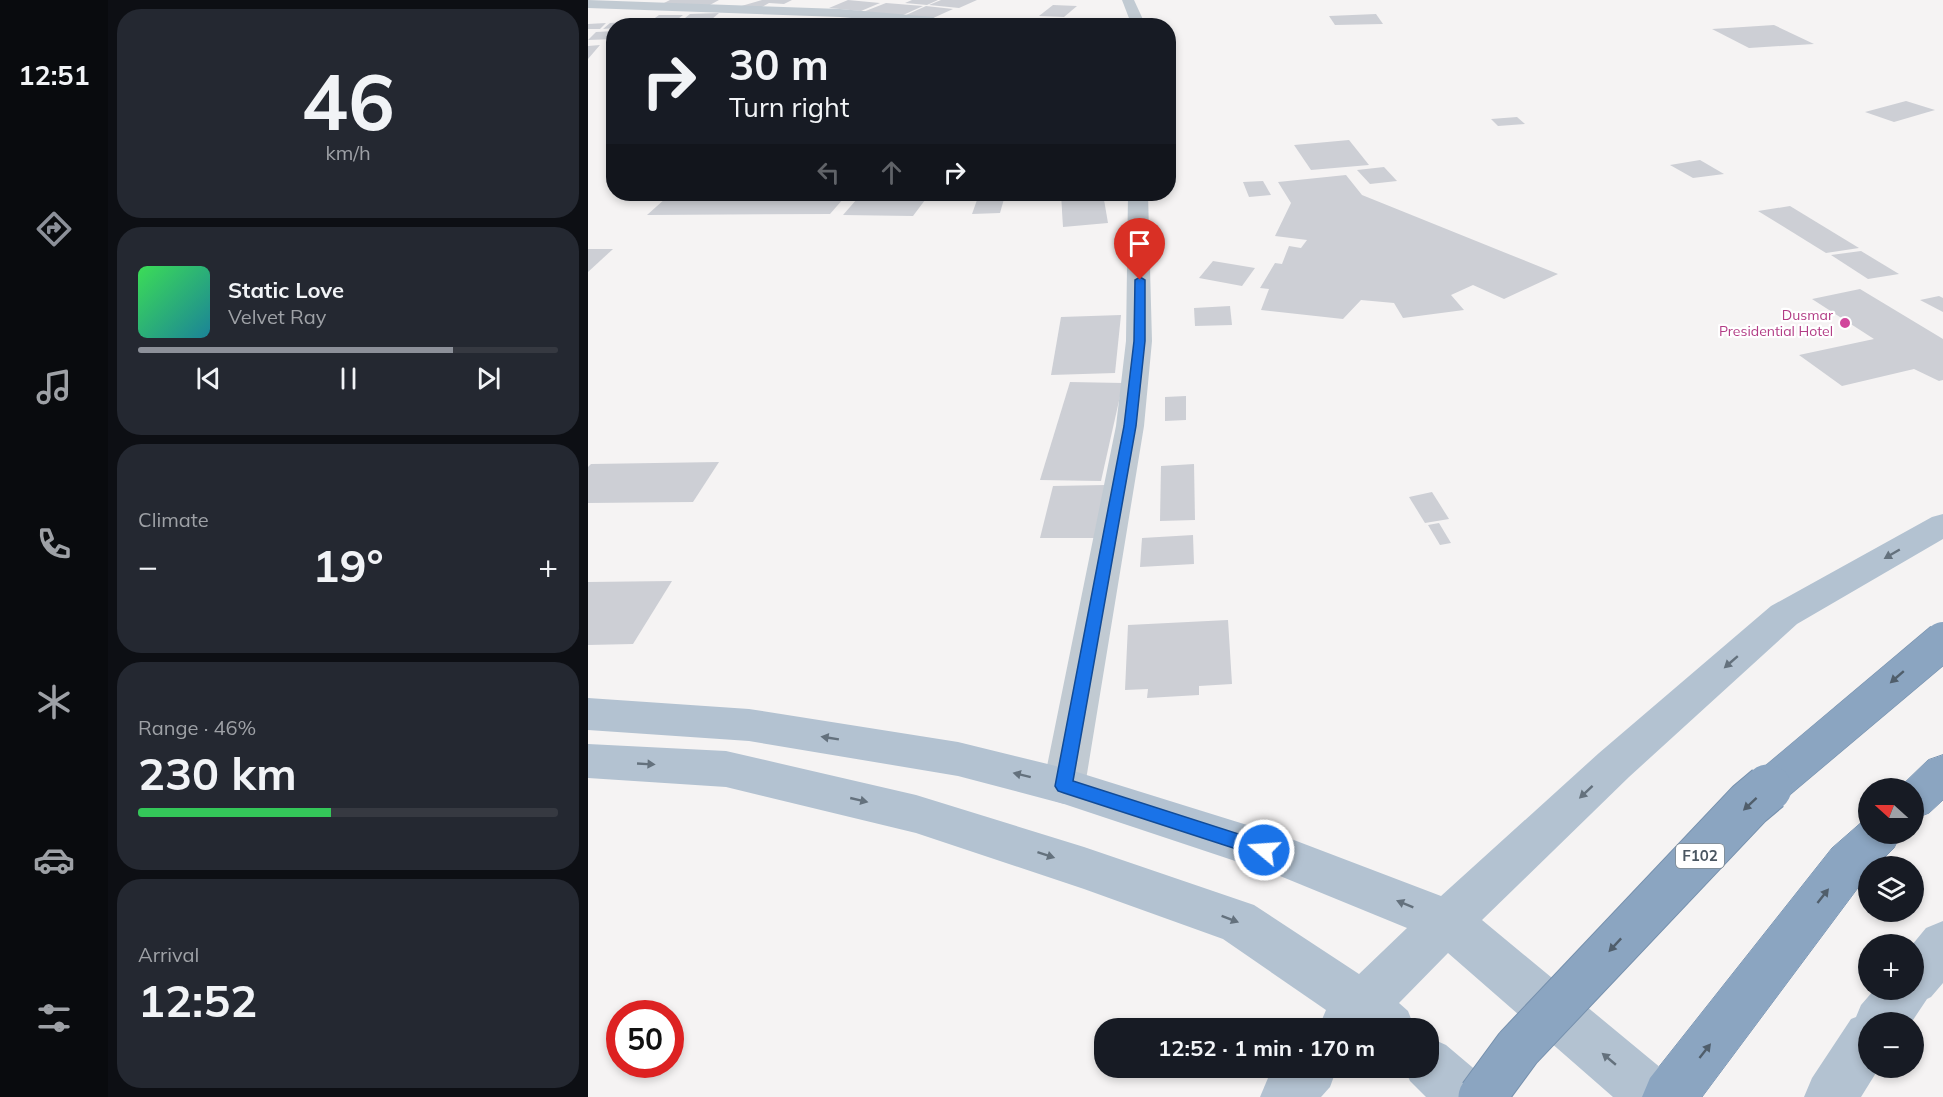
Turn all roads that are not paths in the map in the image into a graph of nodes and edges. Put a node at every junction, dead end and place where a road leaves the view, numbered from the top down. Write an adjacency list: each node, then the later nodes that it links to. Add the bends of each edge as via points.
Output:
1 (736, 0): 4 (street)
2 (1128, 0): 6 (street)
3 (588, 4): 4 (street)
4 (715, 9): 5 (street)
5 (898, 18)
6 (1136, 18)
7 (1138, 201): 13 (street, via 1139,341 1130,426)
8 (1943, 525): 16 (main road, one-way to 16, via 1784,615 1614,765)
9 (1943, 640): 28 (highway, F102, one-way to 28, bridge, via 1749,804 1518,1048)
10 (588, 714): 13 (main road, one-way to 10, via 958,759 749,724)
11 (588, 761): 21 (main road, one-way to 21, via 726,769 916,814 1084,868 1237,921)
12 (1943, 773): 14 (highway)
13 (1064, 786): 16 (main road, one-way to 13, via 1286,857)
14 (1924, 791)
15 (1868, 844): 30 (highway, one-way to 15, via 1848,863)
16 (1447, 921): 22 (main road); 29 (main road, one-way to 16)
17 (1943, 945): 18 (main road)
18 (1924, 968)
19 (1898, 1000): 20 (main road)
20 (1888, 1012)
21 (1361, 1018)
22 (1367, 1018)
23 (1858, 1054): 31 (main road)
24 (1439, 1073): 27 (main road)
25 (1303, 1078): 26 (main road)
26 (1287, 1097)
27 (1466, 1097)
28 (1482, 1097)
29 (1654, 1097)
30 (1669, 1097)
31 (1831, 1097)

